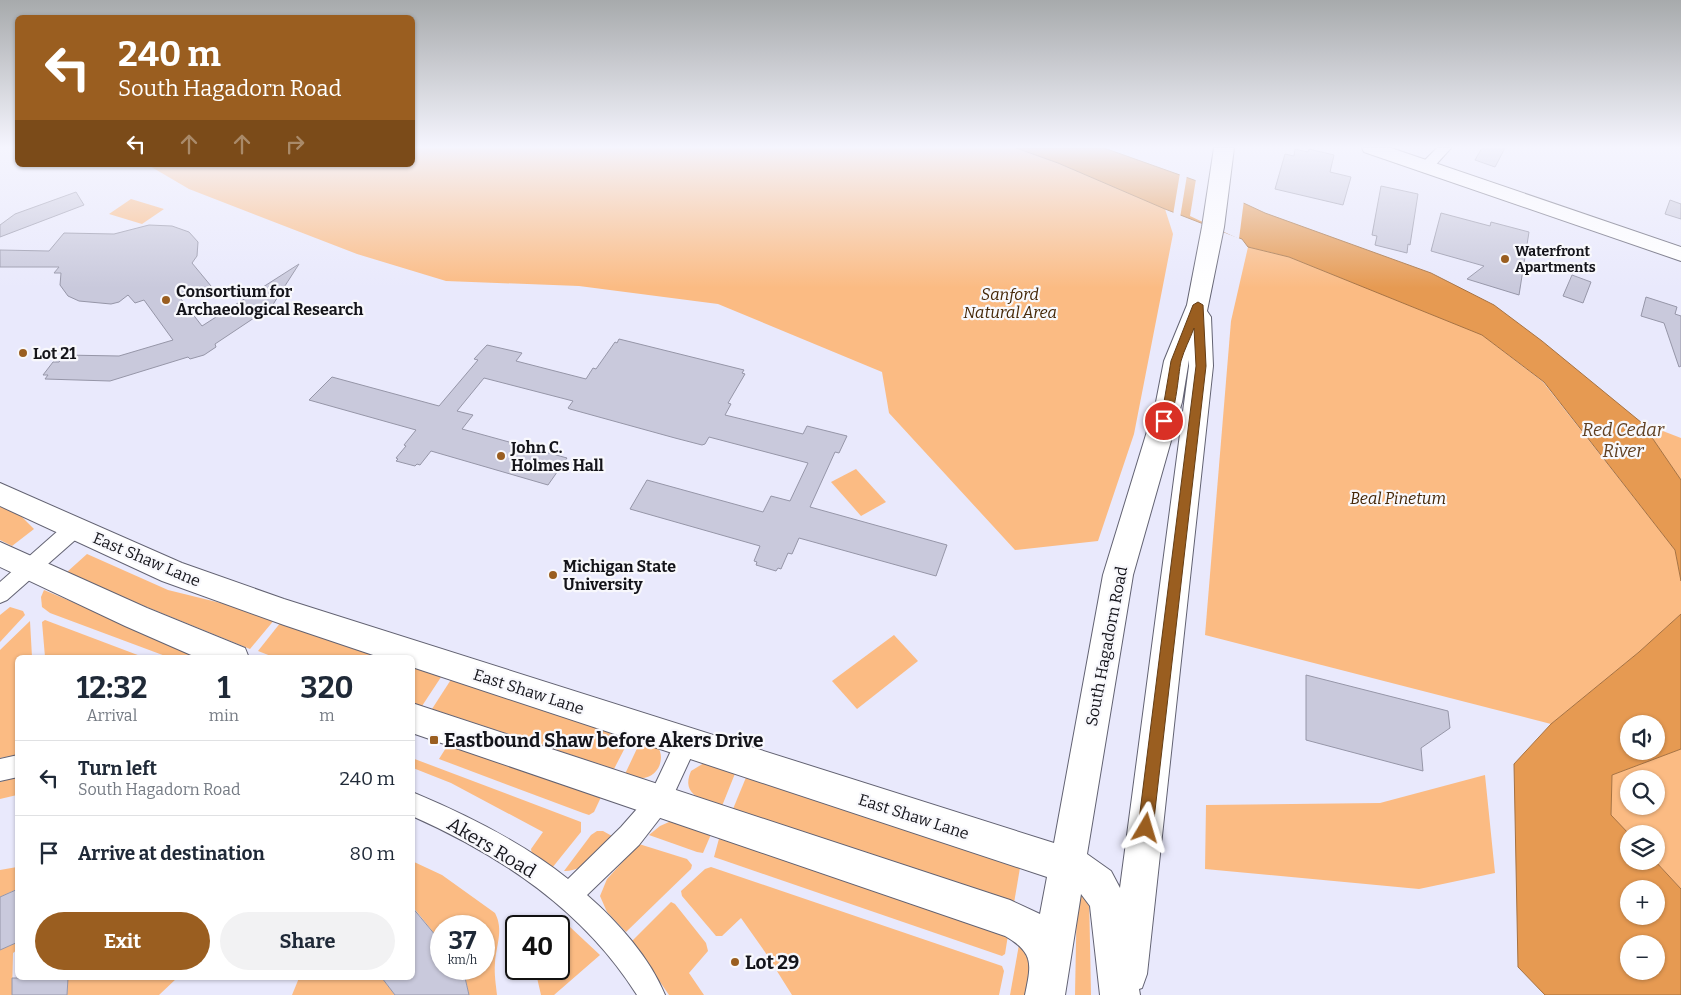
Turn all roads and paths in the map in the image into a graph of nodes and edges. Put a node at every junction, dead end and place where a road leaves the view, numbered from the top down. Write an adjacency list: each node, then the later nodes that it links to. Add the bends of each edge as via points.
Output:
1 (1217, 194): 4 (street, South Hagadorn Road)
2 (1506, 194): 3 (street)
3 (1681, 254)
4 (1198, 305): 17 (street, South Hagadorn Road, via 1176,361 1169,402 1118,575); 22 (street, South Hagadorn Road, via 1201,366)
5 (0, 494): 6 (street, East Shaw Lane)
6 (75, 528): 8 (street); 12 (street, East Shaw Lane, via 172,572 284,612)
7 (0, 554): 8 (street)
8 (29, 567): 9 (street); 10 (street)
9 (0, 594)
10 (227, 655)
11 (415, 719): 15 (street)
12 (687, 742): 15 (street); 17 (street, East Shaw Lane)
13 (15, 767): 14 (street)
14 (0, 770)
15 (659, 801): 18 (street, via 630,836); 19 (street, via 1025,925 1046,950 1050,961)
16 (415, 805): 18 (street, Akers Road, via 502,850)
17 (1067, 865): 19 (street, South Hagadorn Road); 21 (street, East Shaw Lane, via 1090,875 1104,893 1110,912)
18 (569, 896): 20 (street, Akers Road, via 617,945)
19 (1047, 984)
20 (652, 995)
21 (1120, 995)
22 (1126, 995)

